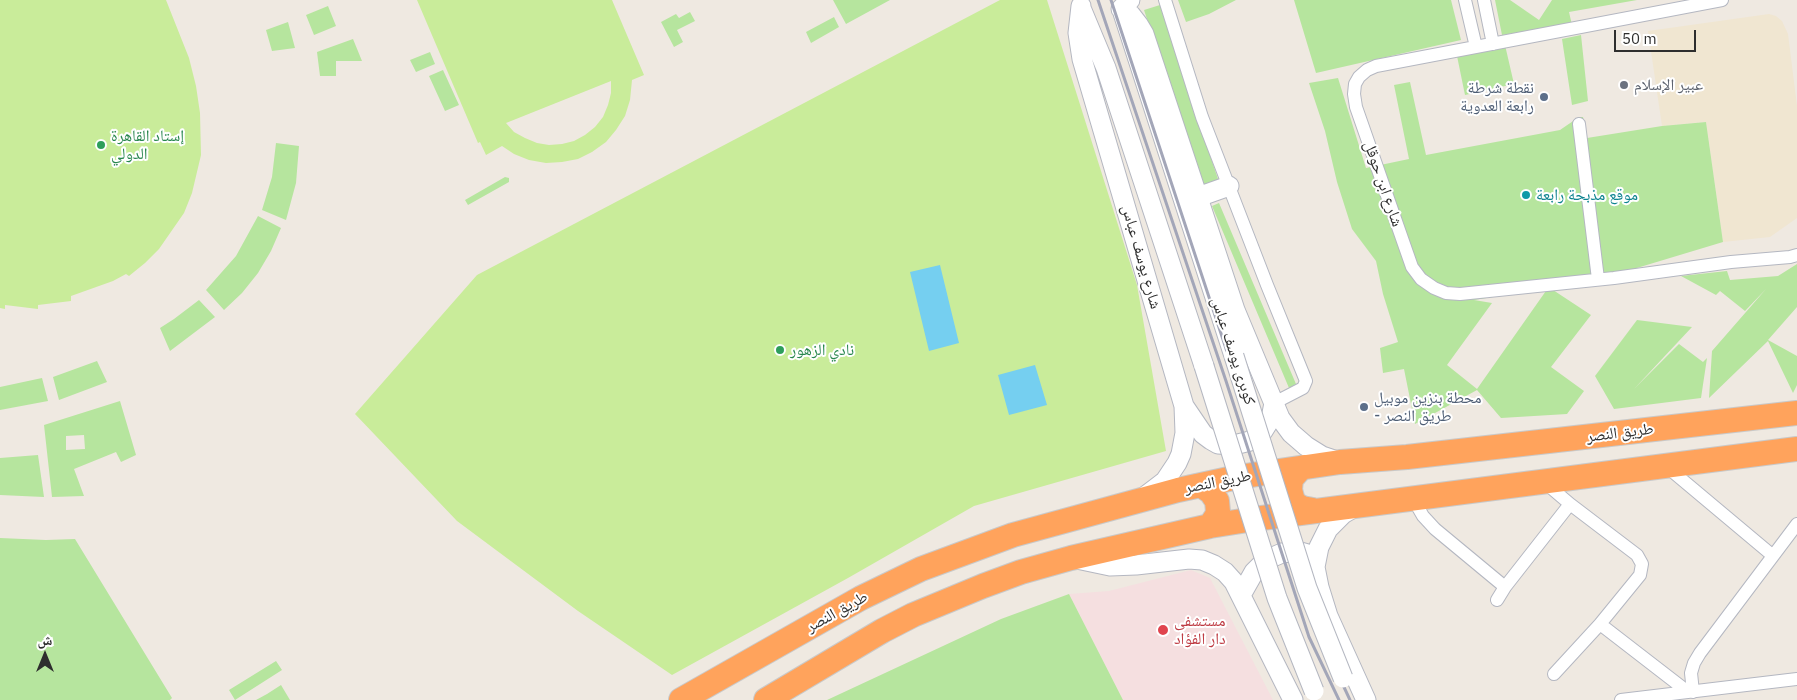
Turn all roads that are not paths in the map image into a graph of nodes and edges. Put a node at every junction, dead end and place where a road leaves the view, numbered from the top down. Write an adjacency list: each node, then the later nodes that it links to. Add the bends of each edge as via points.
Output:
1 (1165, 0): 10 (street, via 1192,89)
2 (1465, 0): 8 (street)
3 (1484, 0): 7 (street)
4 (1722, 0): 7 (street, شارع ابن حوقل)
5 (1079, 3): 15 (street, شارع يوسف عباس, via 1078,33 1082,59); 40 (street, كوبرى يوسف عباس, bridge, via 1106,68 1275,591)
6 (1123, 3): 11 (street, via 1144,34); 44 (street, كوبرى يوسف عباس, bridge, via 1307,588)
7 (1493, 44): 8 (street, شارع ابن حوقل)
8 (1476, 47): 13 (street, شارع ابن حوقل, via 1376,66 1366,70 1355,84 1356,107 1412,267 1434,288 1460,294)
9 (1579, 124): 13 (street)
10 (1229, 186): 11 (street); 14 (street, via 1306,381 1300,391)
11 (1198, 197): 14 (street, via 1236,310)
12 (1797, 255): 13 (street, شارع ابن حوقل)
13 (1598, 279)
14 (1274, 404): 15 (street, via 1271,418 1263,431 1250,441 1234,445 1211,440 1203,434); 18 (street, via 1280,418 1306,446)
15 (1184, 406): 24 (street, شارع يوسف عباس, via 1185,433 1181,454 1161,485)
16 (1797, 413): 18 (highway, طريق النصر)
17 (1797, 449): 19 (highway)
18 (1340, 462): 20 (highway, طريق النصر)
19 (1667, 466): 21 (highway); 30 (street)
20 (1304, 467): 22 (highway, طريق النصر); 27 (highway, via 1295,474 1290,490 1297,505)
21 (1543, 481): 23 (highway); 26 (street)
22 (1196, 486): 24 (highway, طريق النصر); 29 (highway, via 1211,492 1217,501 1216,517)
23 (1412, 498): 25 (highway); 33 (street, via 1422,516 1435,529)
24 (1139, 500): 41 (highway, طريق النصر, via 1014,535 921,569 854,602)
25 (1372, 503): 27 (highway); 32 (street, via 1352,509 1335,521 1323,538)
26 (1570, 504): 33 (street); 36 (street, via 1637,555 1642,564 1640,574)
27 (1313, 510): 29 (highway)
28 (1797, 524): 30 (street)
29 (1210, 526): 31 (highway)
30 (1772, 555): 39 (street, via 1694,663)
31 (1071, 558): 34 (street, via 1123,566 1178,559 1202,560 1225,572); 42 (highway, via 983,586 913,615 868,638)
32 (1316, 558): 34 (street, via 1300,552 1274,556 1260,566); 45 (street, via 1316,577 1328,616)
33 (1505, 586): 35 (street)
34 (1241, 595): 43 (street)
35 (1497, 600)
36 (1600, 624): 37 (street); 39 (street)
37 (1554, 674)
38 (1797, 679): 39 (street)
39 (1690, 692): 46 (street)
40 (1316, 695)
41 (681, 700)
42 (766, 700)
43 (1293, 700)
44 (1354, 700)
45 (1366, 700)
46 (1621, 700)

